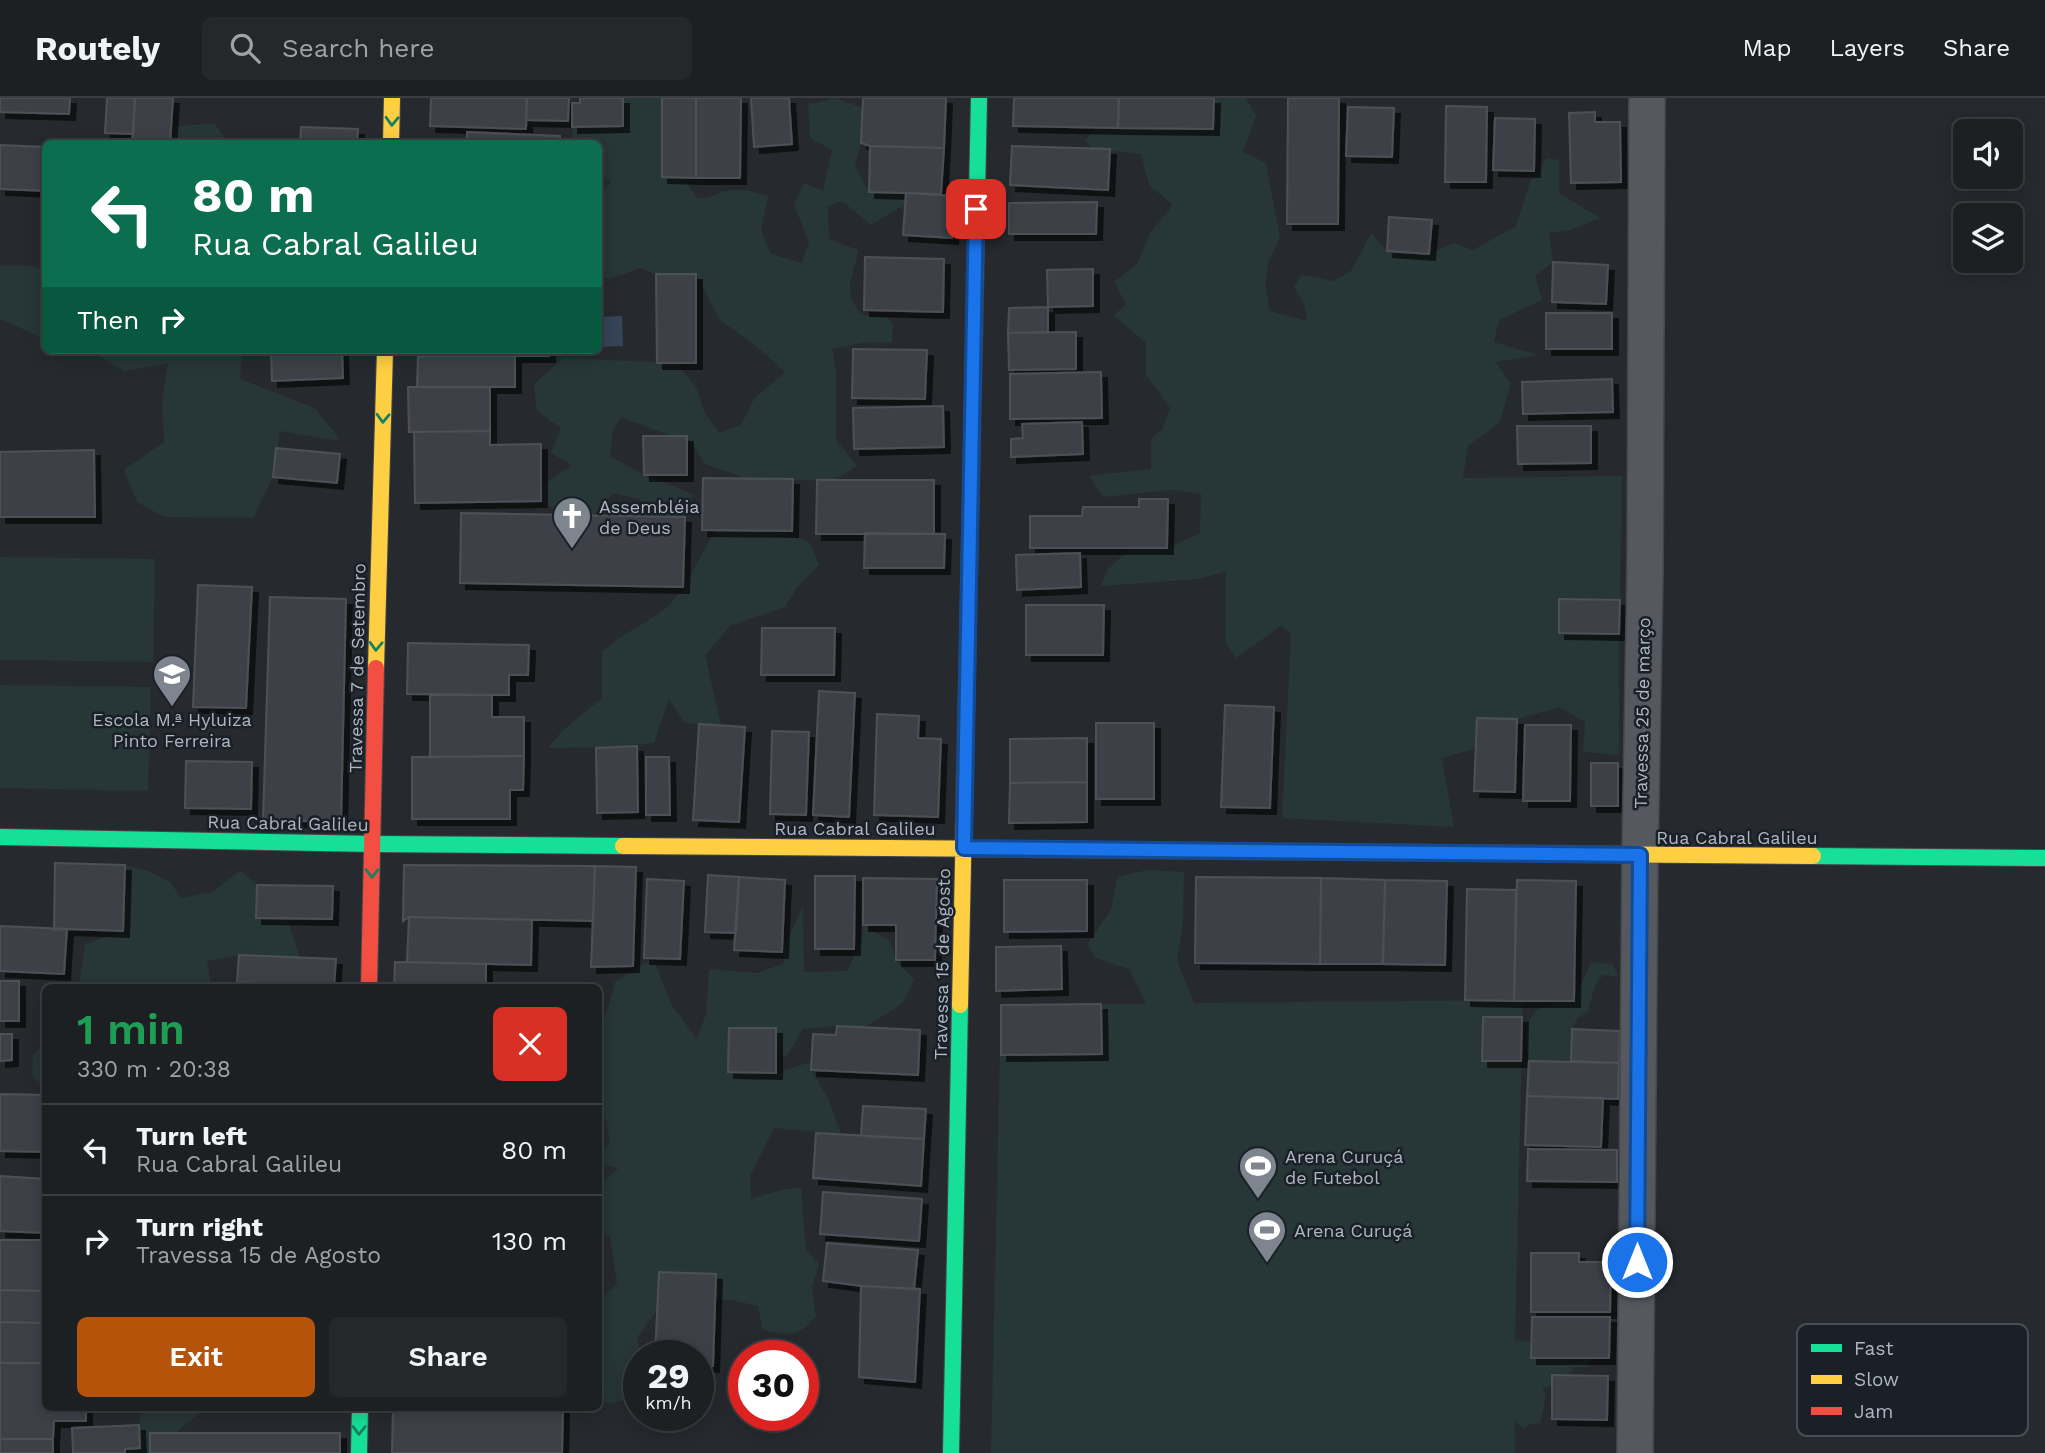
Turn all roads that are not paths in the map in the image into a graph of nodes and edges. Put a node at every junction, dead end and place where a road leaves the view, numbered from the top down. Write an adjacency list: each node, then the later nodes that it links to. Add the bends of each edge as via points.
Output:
1 (393, 98): 4 (street, one-way to 4)
2 (979, 98): 8 (street, Travessa 15 de Agosto)
3 (1647, 98): 9 (street, Travessa 25 de março)
4 (391, 140)
5 (385, 354): 7 (street, Travessa 7 de Setembro, one-way to 7)
6 (0, 837): 7 (street, Rua Cabral Galileu)
7 (373, 844): 8 (street, Rua Cabral Galileu); 11 (street, Travessa 7 de Setembro, one-way to 11)
8 (964, 848): 9 (street, Rua Cabral Galileu); 14 (street, Travessa 15 de Agosto)
9 (1640, 855): 10 (street, Rua Cabral Galileu); 15 (street, Travessa 25 de março)
10 (2045, 858)
11 (369, 984)
12 (360, 1411): 13 (street, one-way to 13)
13 (359, 1453)
14 (951, 1453)
15 (1635, 1453)

